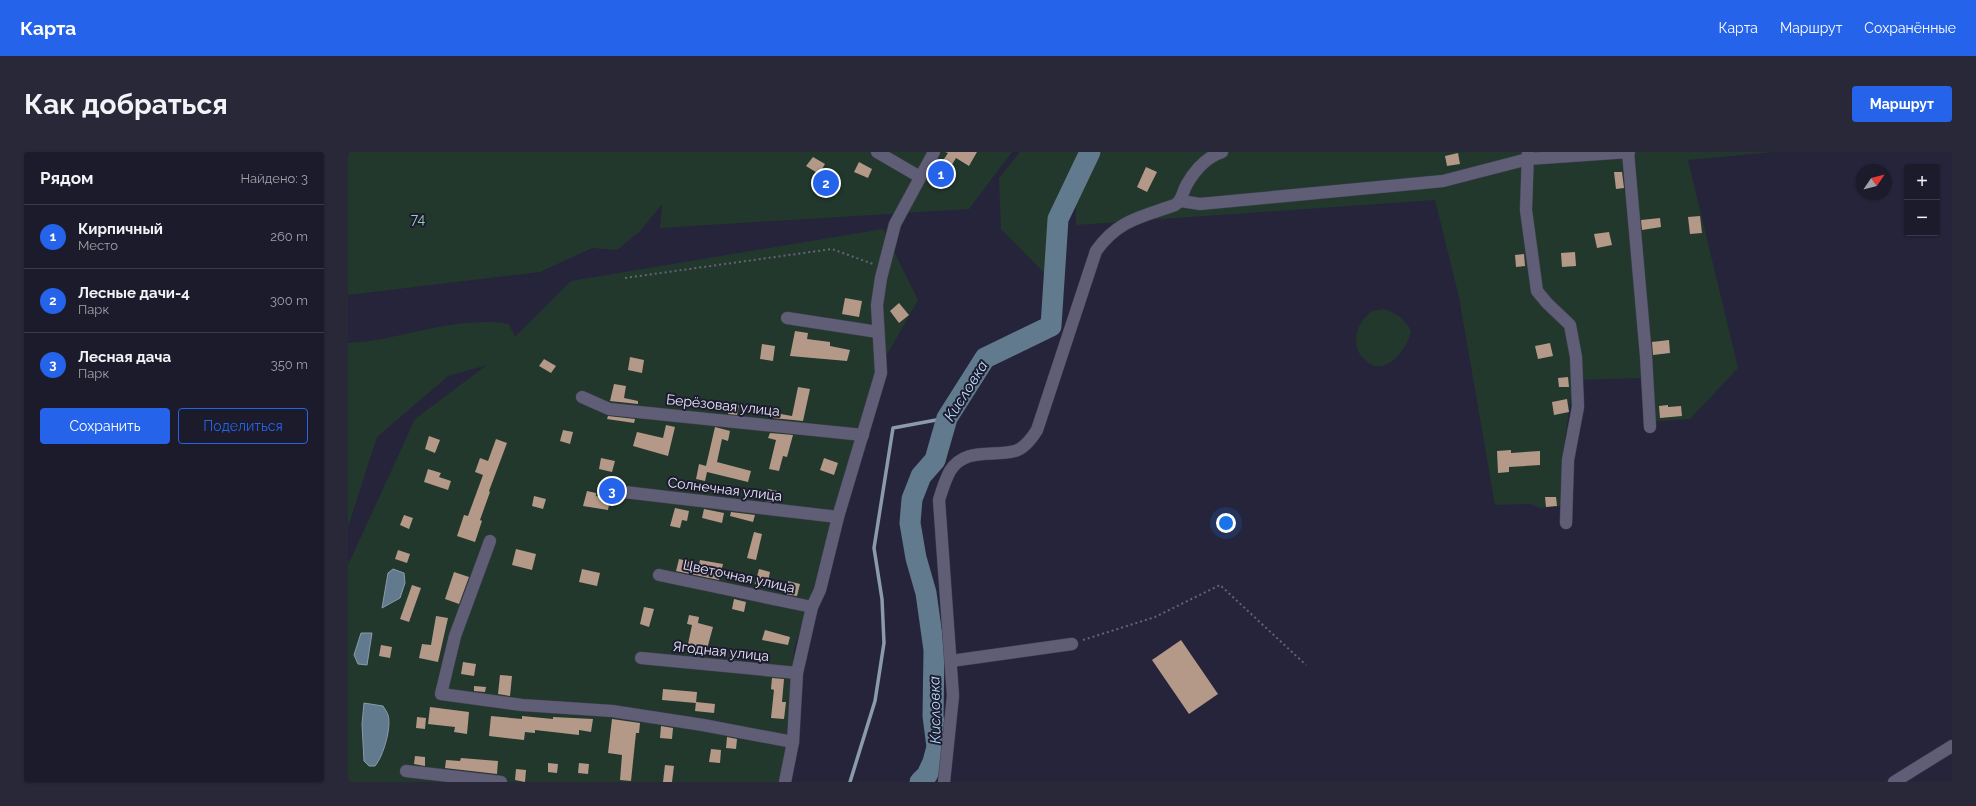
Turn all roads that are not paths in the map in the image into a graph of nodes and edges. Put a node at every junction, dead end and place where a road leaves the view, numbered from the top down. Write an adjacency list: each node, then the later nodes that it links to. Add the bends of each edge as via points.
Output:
1 (877, 152): 6 (street)
2 (934, 152): 6 (street)
3 (1222, 152): 7 (street, via 1198,168 1187,184)
4 (1628, 152): 5 (street); 11 (street)
5 (1528, 156): 7 (street, via 1443,181 1200,204); 15 (street, via 1526,210 1537,291 1570,325 1576,357 1578,407 1568,460)
6 (920, 177): 9 (street, via 895,224 883,268 877,305)
7 (1181, 201): 21 (street, via 1128,221 1110,234 1096,251 1033,437 1015,451 972,454 961,460 944,482 939,500)
8 (787, 318): 9 (street)
9 (878, 332): 12 (street, via 881,373)
10 (582, 398): 12 (street, Берёзовая улица, via 608,409)
11 (1650, 427)
12 (863, 435): 14 (street)
13 (607, 490): 14 (street, Солнечная улица)
14 (838, 517): 18 (street, via 820,590)
15 (1566, 523)
16 (490, 541): 23 (street, via 455,636 441,694 522,705 612,711)
17 (659, 575): 18 (street, Цветочная улица)
18 (812, 607): 22 (street)
19 (1072, 644): 21 (street)
20 (641, 658): 22 (street, Ягодная улица)
21 (951, 661): 29 (street, via 953,696)
22 (797, 673): 23 (street)
23 (793, 742): 28 (street)
24 (1952, 746): 30 (street)
25 (406, 771): 26 (street)
26 (451, 779): 27 (street)
27 (501, 782)
28 (785, 782)
29 (944, 782)
30 (1894, 782)

